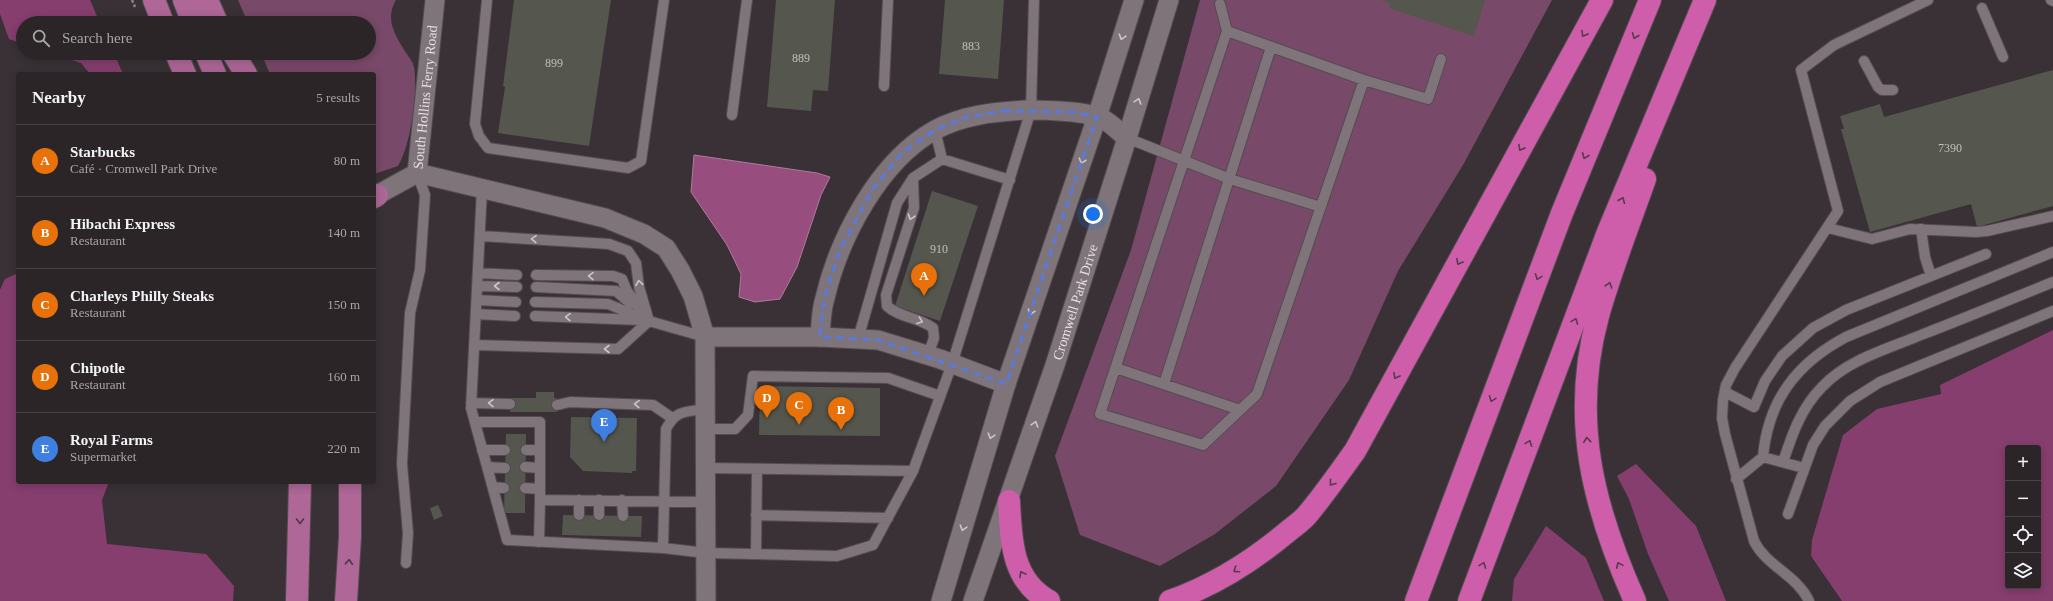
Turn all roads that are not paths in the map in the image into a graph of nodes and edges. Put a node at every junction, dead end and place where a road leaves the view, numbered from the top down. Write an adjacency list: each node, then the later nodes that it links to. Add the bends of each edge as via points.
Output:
1 (154, 0): 18 (main road)
2 (184, 0): 19 (main road)
3 (207, 0): 20 (main road)
4 (436, 0): 44 (street, South Hollins Ferry Road)
5 (487, 0): 6 (lane, via 475,124 478,136 488,148 628,168 641,161)
6 (664, 0)
7 (747, 0): 38 (lane)
8 (888, 0): 35 (lane)
9 (1034, 0): 37 (lane)
10 (1134, 0): 39 (street, one-way to 39)
11 (1168, 0): 41 (street, Cromwell Park Drive, one-way to 11)
12 (1602, 0): 137 (highway, one-way to 137, via 1351,457 1306,516 1274,543 1233,572 1191,594)
13 (1650, 0): 138 (highway, one-way to 138, via 1562,213)
14 (1706, 0): 139 (highway, one-way to 14, via 1608,232); 140 (highway, one-way to 14, via 1614,552 1592,476 1586,409 1591,356 1598,317)
15 (1928, 0): 52 (lane, via 1834,44 1801,70 1838,211)
16 (1220, 4): 21 (lane)
17 (1982, 8): 23 (lane)
18 (160, 16)
19 (190, 16)
20 (214, 16)
21 (1227, 31): 22 (lane); 43 (lane)
22 (1271, 47): 34 (lane); 46 (lane)
23 (2003, 57)
24 (1441, 59): 34 (lane, via 1428,100)
25 (179, 60): 30 (main road)
26 (209, 60): 31 (main road)
27 (234, 60): 32 (main road)
28 (236, 60): 33 (main road)
29 (1864, 61): 36 (lane, via 1878,88)
30 (184, 72)
31 (214, 72)
32 (238, 72)
33 (245, 72)
34 (1364, 80): 50 (lane)
35 (884, 86)
36 (1892, 90)
37 (1031, 110): 39 (street, via 1073,112); 40 (street, via 1003,111 967,117); 47 (lane)
38 (732, 115)
39 (1097, 117): 41 (street, via 1102,118); 80 (street, one-way to 80)
40 (935, 130): 42 (lane); 74 (street, via 903,152 872,190 840,250 824,299)
41 (1127, 138): 43 (lane); 118 (street, Cromwell Park Drive, one-way to 41)
42 (942, 159): 45 (lane); 47 (lane)
43 (1184, 161): 46 (lane); 79 (lane)
44 (417, 173): 48 (street); 49 (street, South Hollins Ferry Road); 130 (lane, via 425,194 420,270 410,313 402,464 408,533)
45 (913, 178): 75 (lane, via 897,202); 77 (lane, one-way to 77, via 914,208 886,295 887,306 893,311 933,328 934,338)
46 (1230, 179): 50 (lane); 81 (lane)
47 (1010, 180): 78 (lane)
48 (482, 189): 54 (lane); 73 (street, via 605,218 644,234 666,248 693,296)
49 (376, 195)
50 (1321, 207): 88 (lane, via 1257,394)
51 (2053, 216): 53 (lane, via 1976,232)
52 (1828, 228): 53 (lane, via 1872,239 1910,229); 82 (lane, via 1741,357)
53 (1921, 230): 60 (lane)
54 (480, 236): 57 (lane); 72 (lane, one-way to 54, via 639,287 636,263 628,251 609,244)
55 (2053, 252): 96 (lane, via 1846,337 1820,352 1797,373 1780,397 1768,427)
56 (1986, 254): 60 (lane)
57 (478, 273): 58 (lane); 62 (lane)
58 (517, 275)
59 (536, 275): 72 (lane, one-way to 59, via 627,291 622,279 613,276)
60 (1931, 276): 82 (lane, via 1846,310 1813,328 1782,356 1768,377 1754,407)
61 (2053, 282): 97 (lane, via 1872,355 1839,373 1822,386 1806,408 1793,431)
62 (477, 286): 63 (lane, one-way to 62); 65 (lane)
63 (517, 287)
64 (536, 287): 72 (lane, via 616,291)
65 (477, 300): 66 (lane); 69 (lane)
66 (516, 302)
67 (535, 302): 72 (lane, via 608,304)
68 (2053, 311): 103 (lane, via 1870,387 1850,401 1825,426 1813,445)
69 (476, 314): 70 (lane); 76 (lane)
70 (515, 316)
71 (535, 316): 72 (lane, one-way to 71)
72 (649, 320): 73 (lane); 76 (lane, one-way to 76, via 618,349)
73 (705, 337): 74 (street); 87 (street)
74 (820, 337): 75 (street)
75 (858, 339): 77 (street, via 878,340)
76 (474, 345): 84 (lane)
77 (928, 355): 78 (street)
78 (952, 364): 80 (street); 83 (lane)
79 (1116, 368): 81 (lane); 88 (lane, via 1100,414 1203,446)
80 (1006, 384): 134 (street, one-way to 134)
81 (1164, 384): 88 (lane)
82 (1725, 392): 106 (lane, via 1723,426)
83 (940, 396): 91 (lane, via 888,378 753,376 748,415 735,429); 105 (lane)
84 (471, 403): 85 (lane, one-way to 84); 90 (lane)
85 (510, 404)
86 (557, 405): 89 (lane, one-way to 86, via 654,405 570,402)
87 (705, 409): 89 (lane, via 684,412); 91 (street)
88 (1240, 410)
89 (672, 418): 117 (lane, via 666,429)
90 (475, 422): 92 (lane); 95 (lane, via 540,422)
91 (705, 429): 102 (street)
92 (482, 450): 93 (lane); 98 (lane)
93 (505, 450)
94 (526, 450): 95 (lane)
95 (540, 450): 101 (lane)
96 (1763, 457): 97 (lane); 106 (lane)
97 (1783, 462): 103 (lane)
98 (487, 467): 100 (lane); 109 (lane)
99 (526, 467): 101 (lane)
100 (505, 468)
101 (540, 468): 112 (lane)
102 (706, 468): 104 (lane); 119 (street)
103 (1804, 468): 120 (lane)
104 (757, 469): 105 (lane); 123 (lane)
105 (913, 471): 125 (lane)
106 (1736, 479): 141 (lane, via 1756,547 1799,587)
107 (300, 484): 131 (main road, one-way to 131)
108 (350, 484): 132 (main road, one-way to 108)
109 (493, 487): 110 (lane); 126 (lane, via 507,540)
110 (504, 488)
111 (525, 488): 112 (lane)
112 (540, 489): 113 (lane)
113 (540, 500): 114 (lane); 126 (lane)
114 (579, 500): 115 (lane); 121 (lane)
115 (599, 500): 116 (lane); 122 (lane)
116 (622, 500): 117 (lane); 124 (lane)
117 (664, 500): 119 (lane); 127 (lane)
118 (1009, 501): 135 (street, Cromwell Park Drive); 136 (highway, one-way to 118, via 1029,586 1021,574 1011,543)
119 (706, 502): 128 (street)
120 (1788, 514)
121 (579, 515)
122 (599, 515)
123 (756, 515): 125 (lane); 129 (lane)
124 (622, 516)
125 (888, 518): 129 (lane, via 873,545 837,556)
126 (539, 542): 127 (lane, via 623,541)
127 (663, 548): 128 (lane)
128 (706, 553): 129 (lane); 133 (street)
129 (756, 554)
130 (406, 563)
131 (297, 601)
132 (346, 601)
133 (706, 601)
134 (941, 601)
135 (973, 601)
136 (1049, 601)
137 (1170, 601)
138 (1416, 601)
139 (1469, 601)
140 (1635, 601)
141 (1809, 601)

